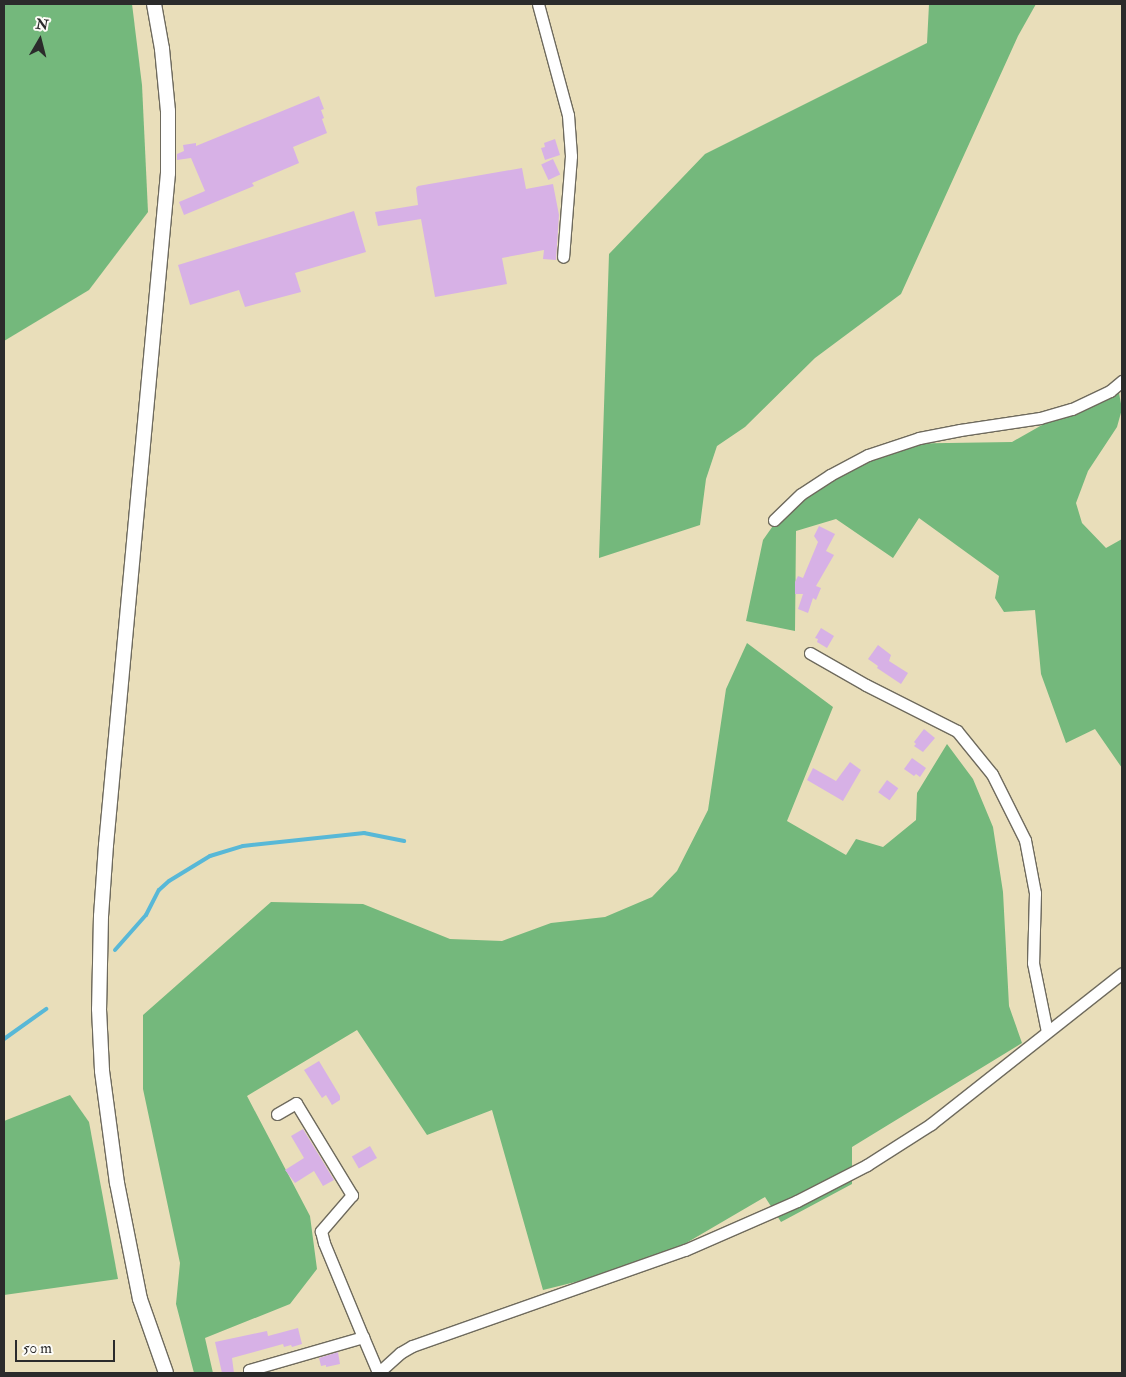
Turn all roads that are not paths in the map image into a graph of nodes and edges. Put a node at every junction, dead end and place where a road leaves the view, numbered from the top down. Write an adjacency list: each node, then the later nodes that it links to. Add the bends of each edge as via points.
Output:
1 (154, 4): 11 (street, via 168,112 168,173 106,845 99,1009 102,1071 117,1183 140,1299)
2 (538, 4): 3 (street, via 568,116 571,156)
3 (563, 257)
4 (1122, 382): 5 (street, via 1072,410 919,438 868,455 801,494)
5 (774, 520)
6 (810, 653): 8 (street, via 957,731 992,774 1024,840 1035,893 1033,963)
7 (1122, 973): 8 (street)
8 (1047, 1032): 13 (street, via 931,1124 867,1165 686,1250 412,1346)
9 (277, 1114): 10 (street, via 296,1103 352,1195 321,1231)
10 (363, 1337): 12 (street, via 249,1370); 13 (street)
11 (166, 1373)
12 (250, 1373)
13 (378, 1373)

